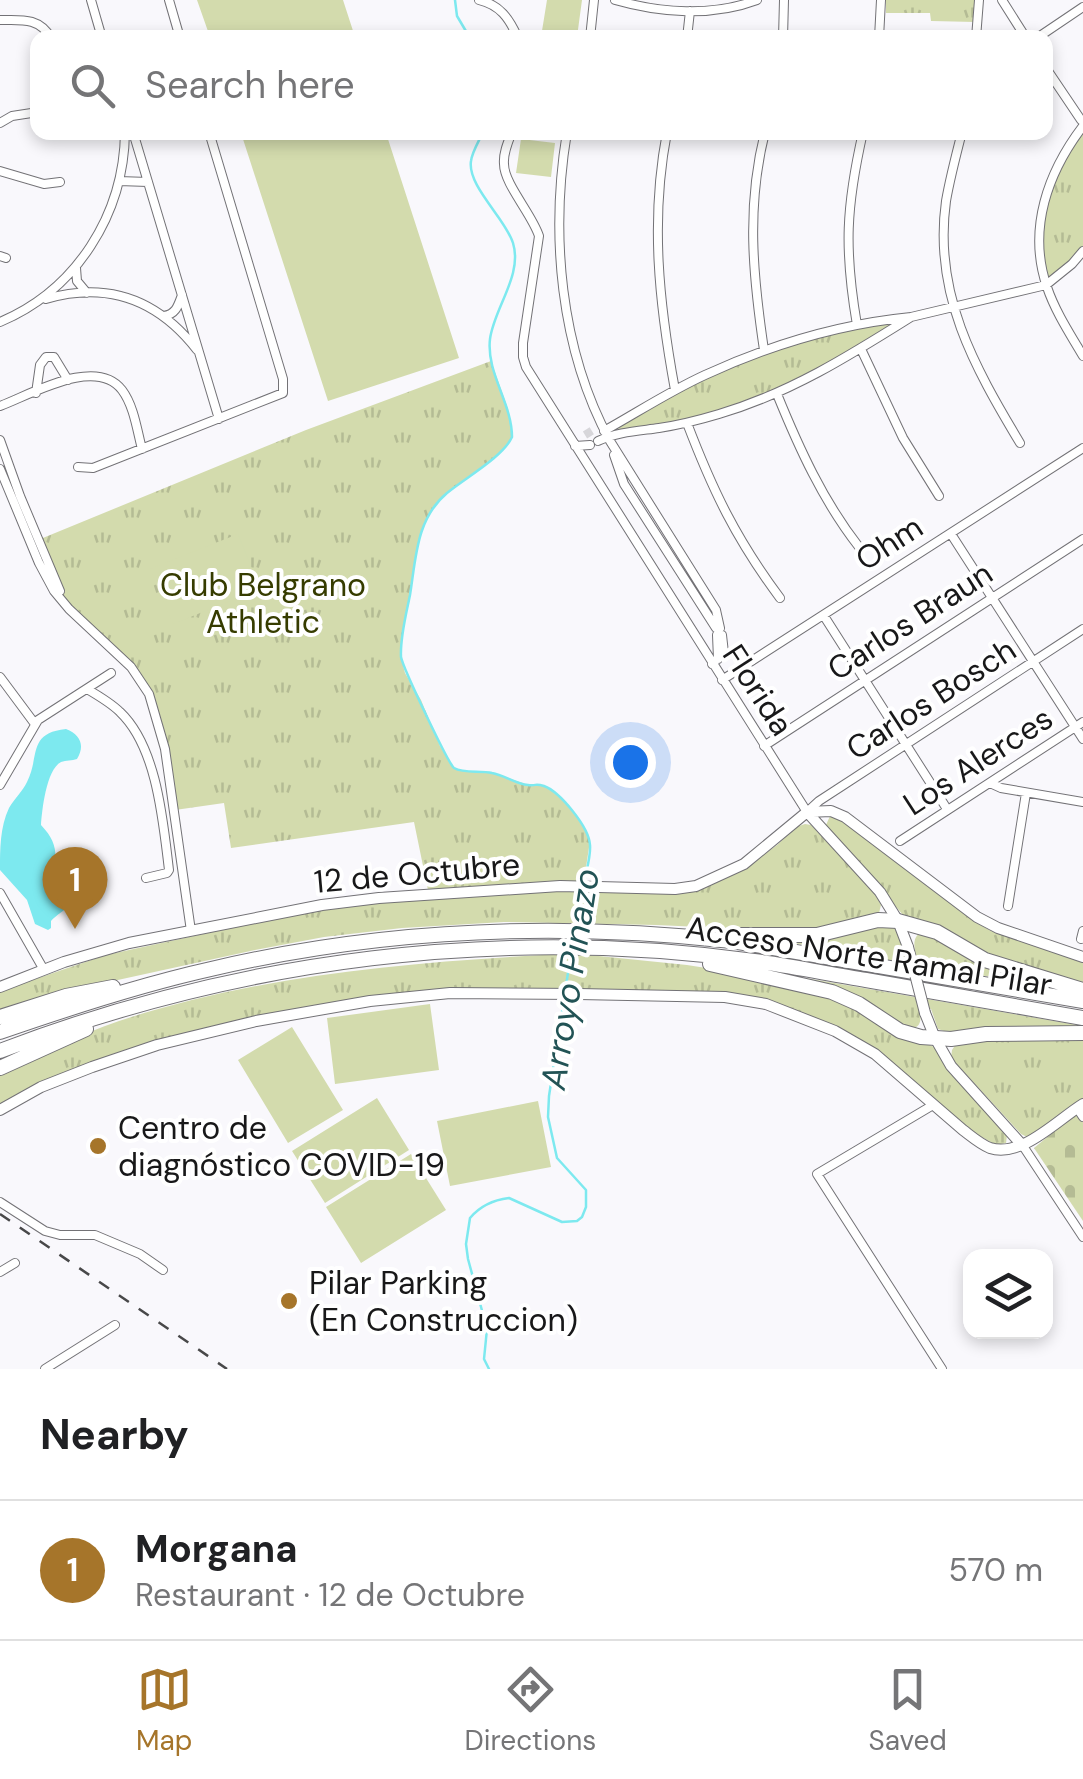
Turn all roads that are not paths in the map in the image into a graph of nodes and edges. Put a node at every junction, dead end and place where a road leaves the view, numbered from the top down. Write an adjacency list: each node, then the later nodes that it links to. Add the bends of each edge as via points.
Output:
1 (91, 0): 15 (street)
2 (169, 0): 16 (street)
3 (479, 0): 17 (street, via 503,12)
4 (594, 0): 18 (street)
5 (614, 0): 12 (street)
6 (757, 0): 12 (street)
7 (784, 0): 20 (street)
8 (882, 0): 21 (street)
9 (979, 0): 22 (street)
10 (1002, 0): 23 (street)
11 (1083, 7): 24 (street)
12 (690, 11): 19 (street)
13 (0, 20): 14 (street, via 35,22)
14 (45, 30)
15 (100, 30)
16 (178, 30)
17 (513, 30)
18 (591, 30)
19 (688, 30)
20 (783, 30)
21 (880, 30)
22 (977, 30)
23 (1021, 30)
24 (1049, 30)
25 (1053, 78): 27 (street)
26 (30, 113): 28 (street)
27 (1082, 122): 44 (street, via 1047,189 1040,226)
28 (0, 124)
29 (127, 140): 39 (street)
30 (132, 140): 41 (street)
31 (211, 140): 62 (street, via 284,387 280,396)
32 (509, 140): 67 (street, Florida, via 504,168 539,241 523,356)
33 (567, 140): 64 (street, via 562,272)
34 (665, 140): 58 (street, via 657,262)
35 (763, 140): 54 (street, via 752,246)
36 (861, 140): 52 (street, via 847,232)
37 (960, 140): 48 (street, via 944,222)
38 (0, 171): 40 (street)
39 (119, 181): 41 (street); 43 (street, via 99,234)
40 (60, 182)
41 (148, 182): 46 (street)
42 (1083, 251): 44 (street)
43 (76, 268): 45 (street); 47 (street)
44 (1046, 285): 48 (street); 56 (street)
45 (87, 293): 47 (street); 49 (street, via 132,299)
46 (182, 295): 49 (street, via 176,310); 55 (street)
47 (33, 305): 51 (street)
48 (952, 307): 50 (street); 66 (street)
49 (164, 316): 55 (street)
50 (912, 317): 52 (street); 53 (street)
51 (0, 322)
52 (856, 325): 54 (street)
53 (861, 349): 60 (street); 72 (street)
54 (764, 350): 58 (street)
55 (200, 355): 62 (street)
56 (1083, 356)
57 (68, 380): 59 (street); 59 (street, via 57,360 46,356); 68 (street, via 93,374 119,387)
58 (675, 390): 64 (street)
59 (36, 392): 61 (street)
60 (777, 394): 63 (street); 77 (street, via 814,475)
61 (0, 406)
62 (219, 419): 68 (street)
63 (687, 423): 64 (street); 78 (street, via 724,512)
64 (599, 436): 67 (street); 82 (street, via 717,627 724,654)
65 (0, 440): 73 (street)
66 (1020, 443)
67 (575, 446): 82 (street, Florida)
68 (142, 449): 70 (street)
69 (1081, 453): 75 (street, Ohm)
70 (78, 468)
71 (0, 469): 73 (street)
72 (939, 496)
73 (16, 498): 74 (street); 107 (street, via 68,608 120,654 149,694 165,749)
74 (0, 504)
75 (951, 534): 79 (street); 80 (street, Ohm)
76 (1083, 539): 79 (street, Carlos Braun)
77 (859, 546)
78 (780, 598)
79 (992, 598): 83 (street); 87 (street, Carlos Braun)
80 (824, 616): 86 (street, Ohm); 87 (street)
81 (1083, 629): 83 (street, Carlos Bosch)
82 (715, 661): 86 (street, Florida)
83 (1033, 662): 90 (street); 92 (street, Carlos Bosch)
84 (111, 673): 88 (street)
85 (0, 677): 89 (street)
86 (722, 680): 93 (street, Florida)
87 (865, 680): 92 (street); 93 (street, Carlos Braun)
88 (88, 690): 89 (street); 101 (street, via 128,721 153,776 170,870)
89 (35, 724): 95 (street)
90 (1079, 725): 91 (street); 94 (street, Los Alerces)
91 (1083, 739)
92 (906, 745): 98 (street); 99 (street, Carlos Bosch)
93 (764, 746): 99 (street, Florida)
94 (990, 783): 96 (street); 98 (street, Los Alerces)
95 (0, 785)
96 (1026, 793): 97 (street); 104 (street)
97 (1083, 802)
98 (947, 810): 100 (street, Los Alerces)
99 (808, 812): 103 (street, Florida); 107 (street, 12 de Octubre, via 758,856 707,883 337,902); 110 (street, via 846,818 986,922)
100 (900, 841)
101 (146, 878)
102 (0, 893): 111 (street)
103 (886, 902): 105 (highway); 106 (street, Florida)
104 (1008, 906)
105 (878, 920): 106 (highway); 108 (highway, via 817,935)
106 (898, 921): 114 (highway, via 936,932 985,960); 121 (street, Florida, bridge)
107 (191, 931): 111 (street, 12 de Octubre)
108 (684, 936): 112 (highway, Acceso Norte Ramal Pilar, via 555,931 358,942); 115 (highway, Acceso Norte Ramal Pilar)
109 (660, 952): 116 (highway, Acceso Norte Ramal Pilar, via 452,950 250,977); 118 (highway, Acceso Norte Ramal Pilar, via 752,960); 121 (highway, via 832,992 900,1031)
110 (1083, 956)
111 (44, 970): 113 (street, 12 de Octubre)
112 (163, 981): 117 (highway, via 66,996); 119 (highway, Acceso Norte Ramal Pilar)
113 (0, 988)
114 (1083, 990)
115 (1083, 1000)
116 (152, 1001): 122 (highway, Acceso Norte Ramal Pilar); 123 (highway)
117 (0, 1018)
118 (1083, 1018)
119 (0, 1032)
120 (1083, 1032): 121 (highway)
121 (935, 1038): 127 (street, Florida, via 957,1074)
122 (0, 1051)
123 (0, 1068)
124 (932, 1104): 125 (street, via 862,1046 766,1004 726,997 465,992 256,1021 157,1046 52,1082); 127 (street, via 988,1147); 135 (street, via 818,1174)
125 (0, 1110)
126 (1081, 1110): 127 (street)
127 (1023, 1146): 129 (street, Florida)
128 (0, 1202): 131 (street, via 45,1231 95,1234)
129 (1083, 1238)
130 (15, 1263): 132 (street)
131 (163, 1270)
132 (0, 1272)
133 (115, 1325): 134 (street)
134 (44, 1369)
135 (942, 1369)

